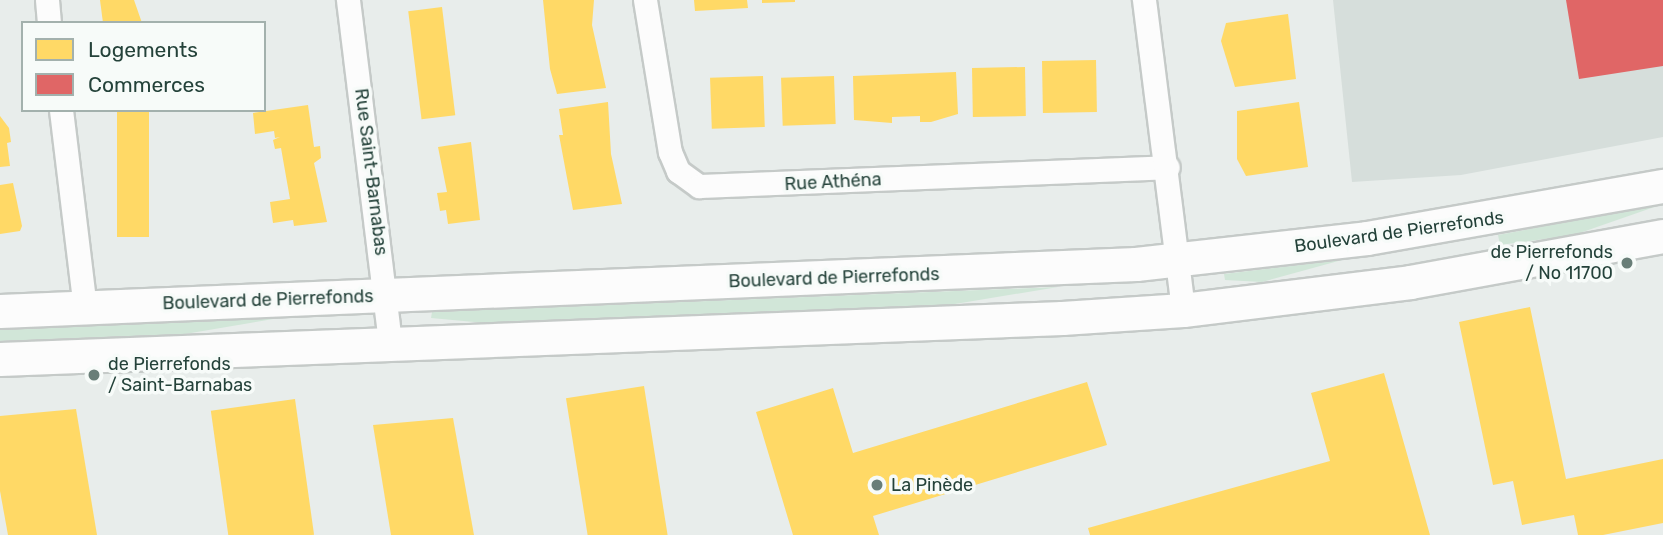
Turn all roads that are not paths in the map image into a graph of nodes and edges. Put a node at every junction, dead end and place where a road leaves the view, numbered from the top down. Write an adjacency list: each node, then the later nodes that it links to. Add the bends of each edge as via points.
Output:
1 (47, 0): 5 (street)
2 (348, 0): 11 (street, Rue Saint-Barnabas)
3 (645, 0): 7 (street, Rue Athéna, via 670,152 678,171 699,186)
4 (1144, 0): 7 (street)
5 (50, 21)
6 (61, 112): 12 (street)
7 (1168, 167): 10 (street)
8 (1663, 186): 10 (main road, Boulevard de Pierrefonds, via 1443,227)
9 (1663, 236): 13 (main road, via 1410,282)
10 (1179, 260): 11 (main road, Boulevard de Pierrefonds, via 1007,272); 13 (street)
11 (386, 296): 12 (main road, Boulevard de Pierrefonds); 15 (street, Rue Saint-Barnabas)
12 (85, 307): 14 (main road, Boulevard de Pierrefonds)
13 (1184, 310): 15 (main road)
14 (0, 311)
15 (390, 344): 16 (main road)
16 (0, 359)

